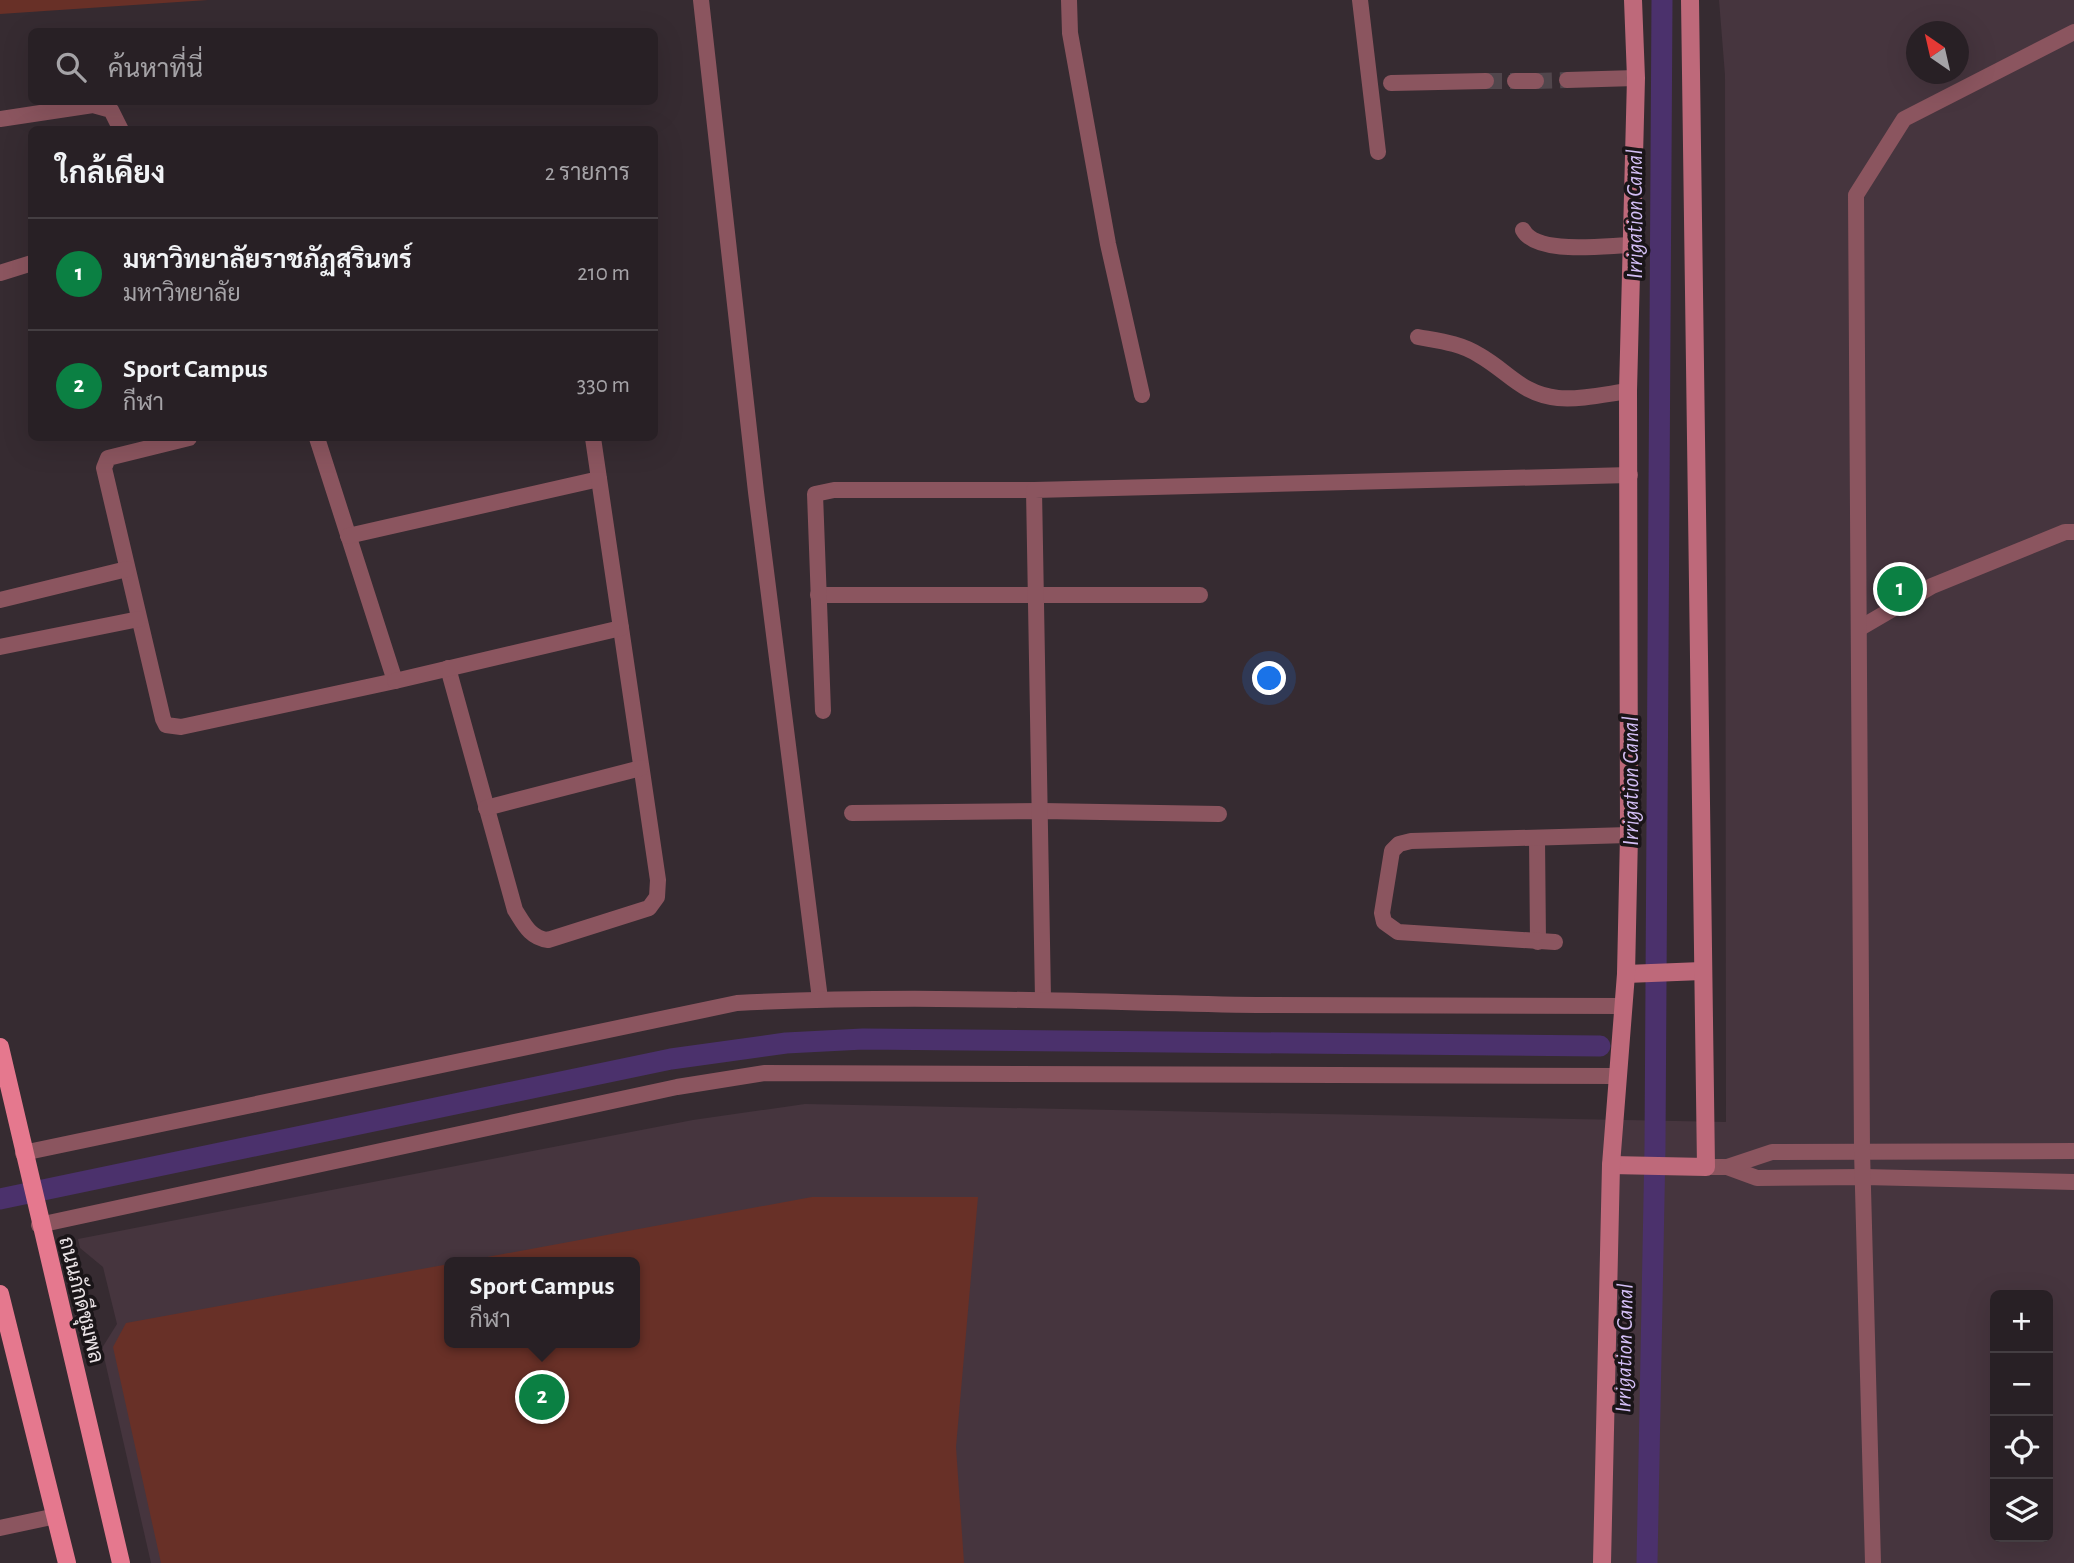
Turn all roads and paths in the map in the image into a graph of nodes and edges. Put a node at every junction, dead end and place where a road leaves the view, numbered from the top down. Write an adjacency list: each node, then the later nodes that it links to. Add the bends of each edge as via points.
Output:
1 (701, 0): 56 (street, via 756,492)
2 (1069, 0): 24 (street, via 1070,33 1105,231)
3 (1360, 0): 17 (street)
4 (1633, 0): 7 (street)
5 (1690, 0): 54 (street)
6 (2074, 32): 40 (street, via 1904,120 1856,195)
7 (1636, 78): 8 (street); 19 (street)
8 (1567, 80)
9 (1486, 81): 12 (street)
10 (1515, 81): 11 (street)
11 (1536, 81)
12 (1391, 83)
13 (87, 105): 15 (street)
14 (96, 105): 16 (street, via 111,110)
15 (0, 119)
16 (119, 126)
17 (1378, 152)
18 (1524, 230): 19 (street, via 1532,240 1553,246)
19 (1634, 245): 23 (street)
20 (28, 264): 21 (street)
21 (0, 272)
22 (1418, 337): 23 (street, via 1473,351 1512,382 1537,393 1559,398)
23 (1628, 391): 28 (street)
24 (1142, 395)
25 (177, 441): 33 (street, via 108,458 104,468)
26 (318, 441): 32 (street)
27 (593, 441): 29 (street)
28 (1630, 475): 30 (street); 50 (street)
29 (599, 479): 32 (street); 39 (street)
30 (1034, 490): 34 (street); 36 (street, via 817,492)
31 (2074, 532): 40 (street, via 1931,586)
32 (348, 536): 43 (street)
33 (127, 569): 37 (street); 38 (street)
34 (1037, 593): 35 (street); 36 (street); 47 (street)
35 (1200, 595)
36 (818, 596): 44 (street)
37 (0, 600)
38 (139, 619): 41 (street); 43 (street, via 166,725 181,727)
39 (621, 628): 42 (street); 45 (street)
40 (1860, 628): 62 (street)
41 (0, 647)
42 (448, 668): 43 (street); 46 (street)
43 (395, 681)
44 (823, 711)
45 (641, 768): 46 (street); 46 (street, via 657,897 649,908 548,940 527,930 515,910)
46 (486, 808)
47 (1042, 811): 48 (street); 49 (street); 57 (street)
48 (852, 813)
49 (1219, 814)
50 (1629, 835): 51 (street); 55 (street)
51 (1536, 838): 52 (street); 52 (street, via 1399,844 1389,857 1382,913 1384,922 1398,932)
52 (1538, 942): 53 (street)
53 (1555, 942)
54 (1692, 972): 55 (street); 65 (street)
55 (1632, 974): 58 (street)
56 (820, 999): 57 (street); 63 (street, via 693,1010)
57 (1043, 999): 58 (street)
58 (1624, 1006): 60 (street)
59 (0, 1047): 63 (main road, ถนนภักดีชุมพล)
60 (1618, 1076): 64 (street); 69 (street, via 765,1073 677,1087)
61 (2074, 1151): 62 (street)
62 (1862, 1152): 66 (street, via 1772,1152); 67 (street)
63 (24, 1158): 69 (main road, ถนนภักดีชุมพล)
64 (1619, 1165): 65 (street); 75 (street)
65 (1706, 1167): 66 (street)
66 (1727, 1167): 67 (street, via 1757,1178)
67 (1864, 1177): 68 (street); 76 (street)
68 (2074, 1182)
69 (38, 1219): 74 (main road, ถนนภักดีชุมพล)
70 (0, 1294): 71 (main road)
71 (56, 1516): 72 (street); 73 (main road)
72 (0, 1528)
73 (67, 1563)
74 (121, 1563)
75 (1602, 1563)
76 (1873, 1563)

